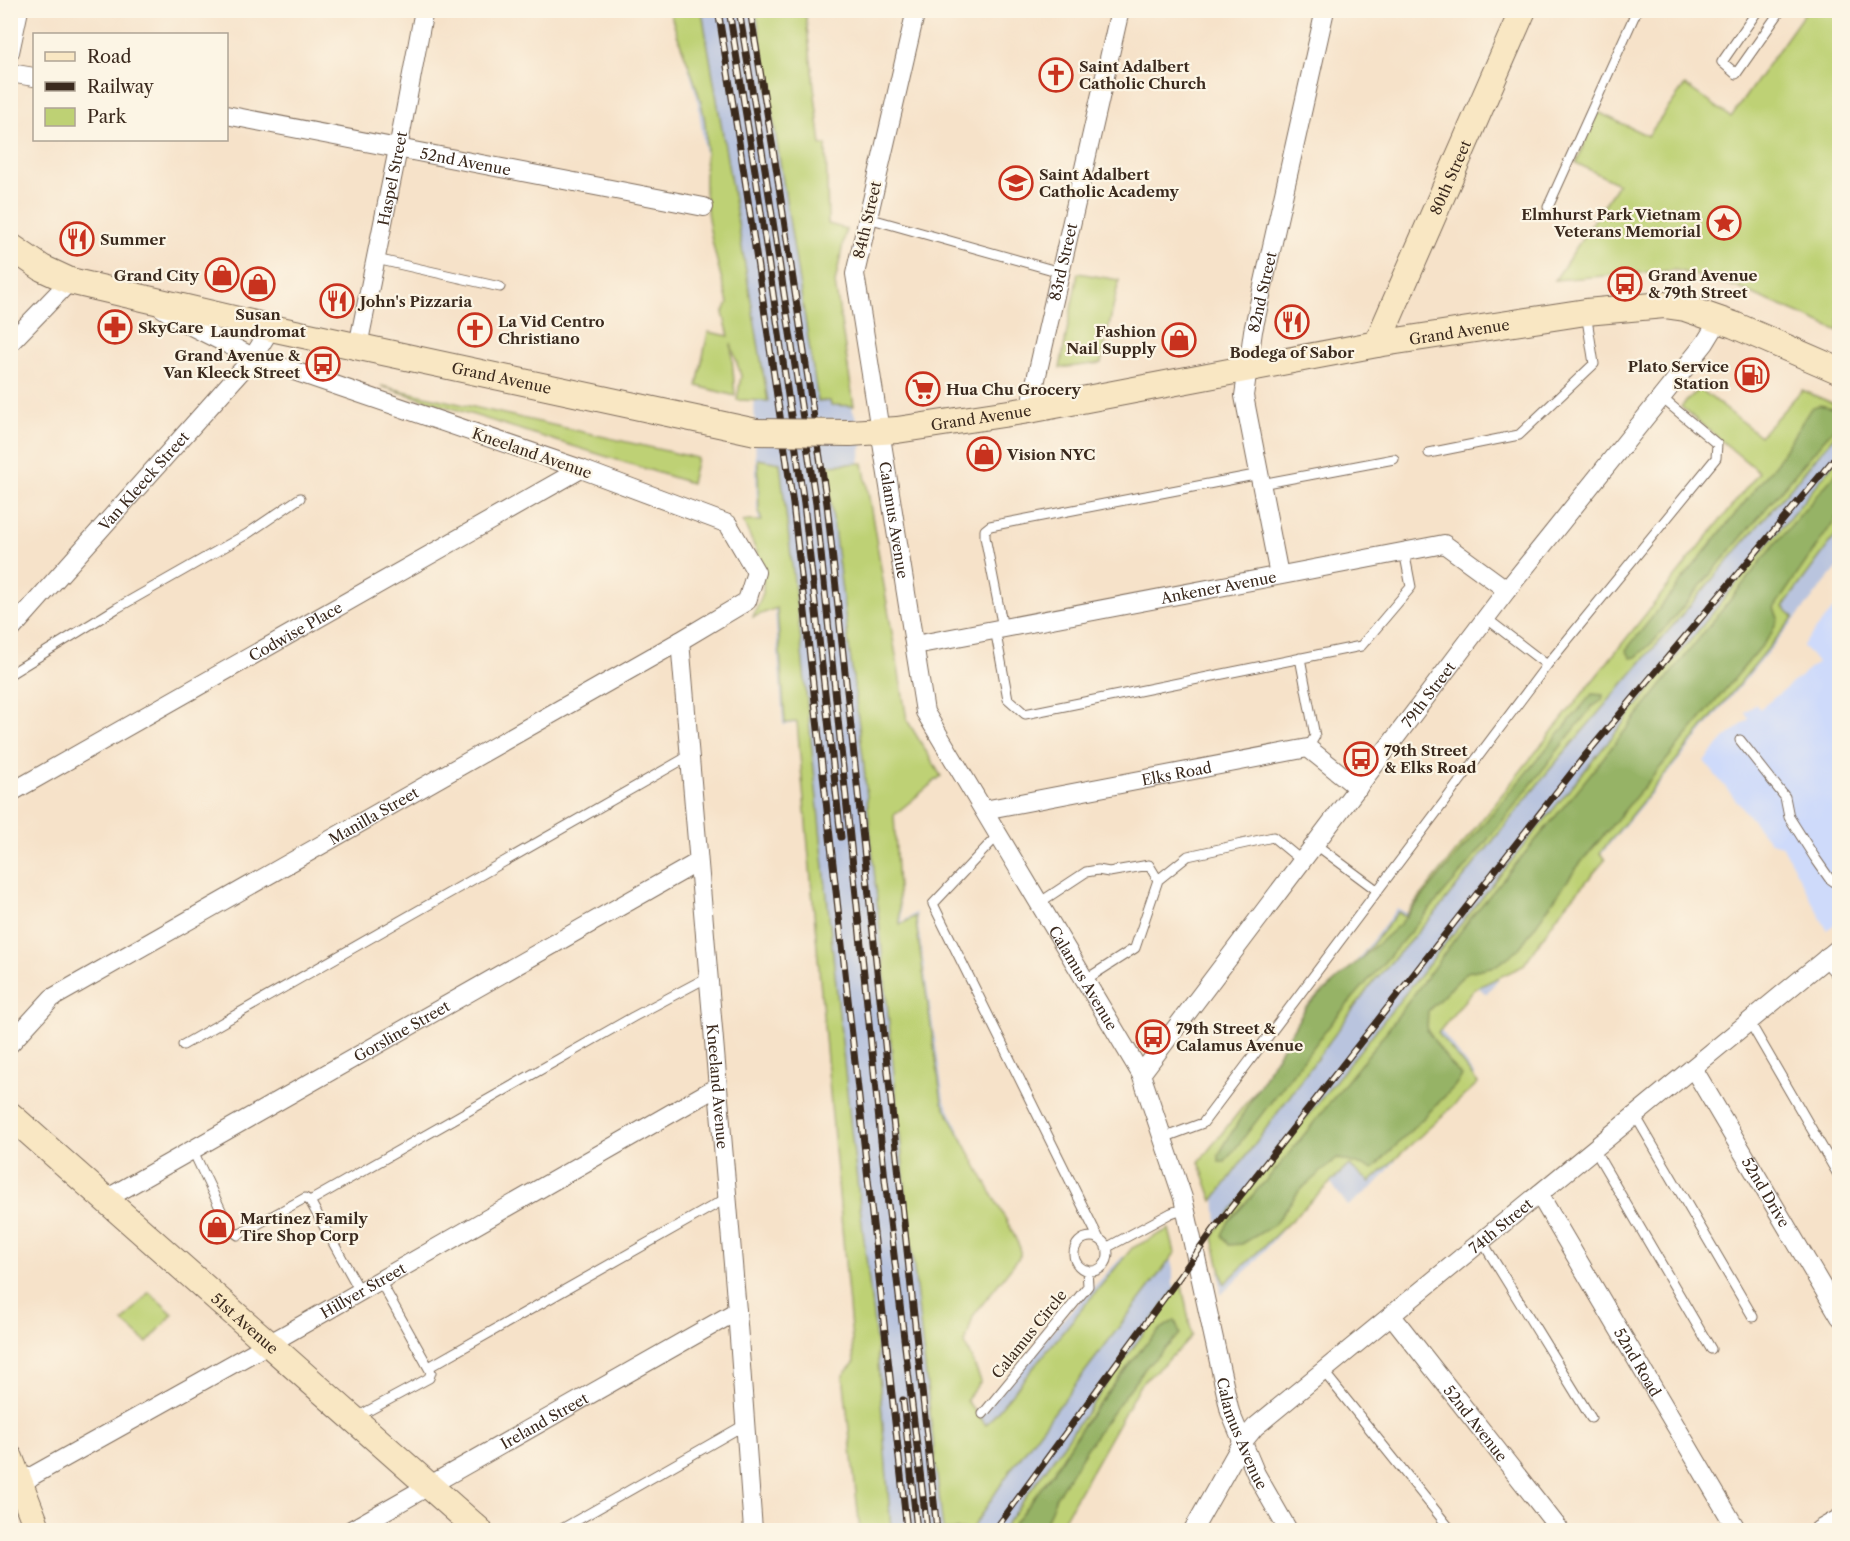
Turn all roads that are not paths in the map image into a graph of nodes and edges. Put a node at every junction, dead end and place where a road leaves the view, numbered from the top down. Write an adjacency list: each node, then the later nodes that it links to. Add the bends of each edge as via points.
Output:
1 (19, 10): 10 (street)
2 (424, 10): 14 (street, Haspel Street)
3 (916, 10): 17 (street, 84th Street)
4 (1120, 10): 20 (street, 83rd Street)
5 (1325, 10): 31 (street, 82nd Street, via 1252,330)
6 (1523, 10): 28 (main road, 80th Street)
7 (1637, 10): 16 (lane)
8 (1758, 10): 9 (lane, via 1722,62 1736,74)
9 (1781, 10)
10 (10, 52)
11 (10, 73): 12 (street)
12 (33, 77)
13 (228, 115): 14 (street, 52nd Avenue)
14 (398, 149): 15 (street, 52nd Avenue); 19 (street, Haspel Street)
15 (704, 207)
16 (1548, 207)
17 (868, 218): 20 (lane); 35 (street, 84th Street, via 855,274)
18 (10, 246): 21 (main road, Grand Avenue)
19 (376, 259): 22 (lane); 29 (street, Haspel Street)
20 (1060, 272): 34 (street, 83rd Street)
21 (69, 281): 23 (main road, Grand Avenue); 27 (street)
22 (500, 287)
23 (151, 300): 26 (main road, Grand Avenue); 30 (street, Grand Avenue, via 183,322)
24 (1586, 312): 25 (main road, Grand Avenue, via 1664,305); 28 (main road, Grand Avenue); 36 (lane, via 1594,364 1519,435)
25 (1719, 320): 32 (main road, Grand Avenue); 33 (street, 79th Street, via 1706,343)
26 (272, 328): 29 (main road, Grand Avenue); 30 (street, Van Kleeck Street)
27 (10, 343)
28 (1377, 344): 31 (main road, Grand Avenue)
29 (358, 346): 35 (main road, Grand Avenue, bridge, via 756,432)
30 (253, 357): 38 (street, Kneeland Avenue); 47 (street, Van Kleeck Street)
31 (1247, 370): 34 (main road, Grand Avenue); 39 (street, 82nd Street, via 1244,396)
32 (1839, 371)
33 (1662, 398): 43 (street, 79th Street); 51 (lane, via 1717,444 1716,458)
34 (1029, 410): 35 (main road, Grand Avenue)
35 (881, 432): 49 (street, Calamus Avenue)
36 (1429, 453)
37 (1394, 459): 39 (lane)
38 (581, 469): 44 (street, Kneeland Avenue, via 728,524 756,572); 57 (street, Codwise Place)
39 (1261, 479): 42 (street, 82nd Street); 46 (lane, via 990,526 985,537)
40 (300, 498): 52 (lane, via 247,534)
41 (1404, 551): 42 (street, Ankener Avenue); 43 (street, Ankener Avenue, via 1444,544); 50 (lane, via 1411,587 1361,646)
42 (1279, 575): 46 (street, Ankener Avenue)
43 (1508, 590): 45 (street, 79th Street)
44 (747, 601): 48 (street, Manilla Street)
45 (1486, 618): 51 (lane); 56 (street, 79th Street)
46 (999, 629): 49 (street, Ankener Avenue); 50 (lane, via 1008,699 1024,714)
47 (10, 631)
48 (680, 641): 55 (street, Kneeland Avenue); 72 (street, Manilla Street, via 52,998)
49 (915, 645): 58 (street, Calamus Avenue, via 925,712)
50 (1300, 658): 54 (lane, via 1315,736)
51 (1547, 665): 65 (lane)
52 (10, 674)
53 (1740, 740): 64 (lane, via 1785,797 1789,817 1829,878)
54 (1308, 748): 56 (street); 58 (street, Elks Road)
55 (689, 756): 61 (street, Kneeland Avenue); 73 (lane)
56 (1358, 788): 60 (street, 79th Street)
57 (10, 793)
58 (984, 810): 59 (street, Calamus Avenue)
59 (998, 835): 66 (street, Calamus Avenue); 88 (lane, via 933,904)
60 (1315, 844): 62 (street, 79th Street); 65 (lane)
61 (698, 861): 69 (street, Kneeland Avenue); 81 (street, Gorsline Street)
62 (1302, 861): 63 (lane, via 1273,837 1188,856); 75 (street, 79th Street)
63 (1158, 880): 66 (lane, via 1149,865 1086,872); 70 (lane, via 1135,948)
64 (1839, 882)
65 (1378, 891): 79 (lane, via 1203,1122)
66 (1039, 903): 70 (street, Calamus Avenue)
67 (1833, 952): 68 (street); 71 (street, 74th Street)
68 (1839, 972)
69 (708, 977): 76 (street, Kneeland Avenue); 86 (lane)
70 (1085, 980): 75 (street, Calamus Avenue)
71 (1749, 1021): 74 (street, 74th Street); 82 (lane)
72 (10, 1044)
73 (183, 1045)
74 (1692, 1068): 78 (street, 74th Street); 97 (street, 52nd Drive)
75 (1141, 1074): 79 (street, Calamus Avenue)
76 (717, 1088): 84 (street, Kneeland Avenue); 92 (street, Hillyer Street)
77 (10, 1115): 85 (main road, 51st Avenue)
78 (1635, 1115): 80 (street, 74th Street); 96 (lane)
79 (1163, 1138): 87 (street, Calamus Avenue)
80 (1594, 1149): 83 (street, 74th Street); 99 (lane)
81 (193, 1150): 85 (street, Gorsline Street); 86 (lane, via 230,1229 238,1235 305,1198)
82 (1839, 1178)
83 (1539, 1194): 89 (street, 74th Street); 120 (street, 52nd Road)
84 (727, 1198): 94 (street, Kneeland Avenue); 100 (lane)
85 (106, 1199): 98 (main road, 51st Avenue)
86 (310, 1201): 93 (lane)
87 (1185, 1208): 90 (lane); 106 (street, Calamus Avenue, via 1230,1412)
88 (1099, 1239): 90 (lane); 91 (lane, via 1089,1237 1076,1245 1075,1260)
89 (1482, 1242): 95 (street, 74th Street); 103 (lane)
90 (1106, 1248): 91 (lane, via 1107,1258 1102,1267)
91 (1087, 1270): 102 (lane, Calamus Circle, via 1088,1286)
92 (379, 1280): 93 (street, Hillyer Street); 100 (lane)
93 (360, 1291): 98 (street, Hillyer Street)
94 (737, 1311): 105 (street, Kneeland Avenue); 108 (street, Ireland Street)
95 (1392, 1316): 101 (street, 74th Street); 119 (street, 52nd Avenue)
96 (1753, 1317)
97 (1839, 1317)
98 (269, 1344): 104 (main road, 51st Avenue); 109 (street, Hillyer Street, via 32,1476)
99 (1711, 1349)
100 (429, 1367): 104 (lane, via 429,1378)
101 (1324, 1372): 106 (street, 74th Street, via 1255,1427); 118 (lane)
102 (983, 1414)
103 (1591, 1418)
104 (353, 1419): 108 (main road, 51st Avenue)
105 (746, 1424): 114 (lane); 115 (street, Kneeland Avenue)
106 (1242, 1443): 116 (street, 74th Street); 117 (street, Calamus Avenue)
107 (10, 1458): 109 (main road)
108 (429, 1486): 112 (street, Ireland Street); 113 (main road, 51st Avenue)
109 (16, 1491): 111 (main road)
110 (1839, 1518): 121 (street)
111 (38, 1530)
112 (351, 1530)
113 (479, 1530)
114 (560, 1530)
115 (753, 1530)
116 (1192, 1530)
117 (1288, 1530)
118 (1451, 1530)
119 (1560, 1530)
120 (1737, 1530)
121 (1819, 1530)

